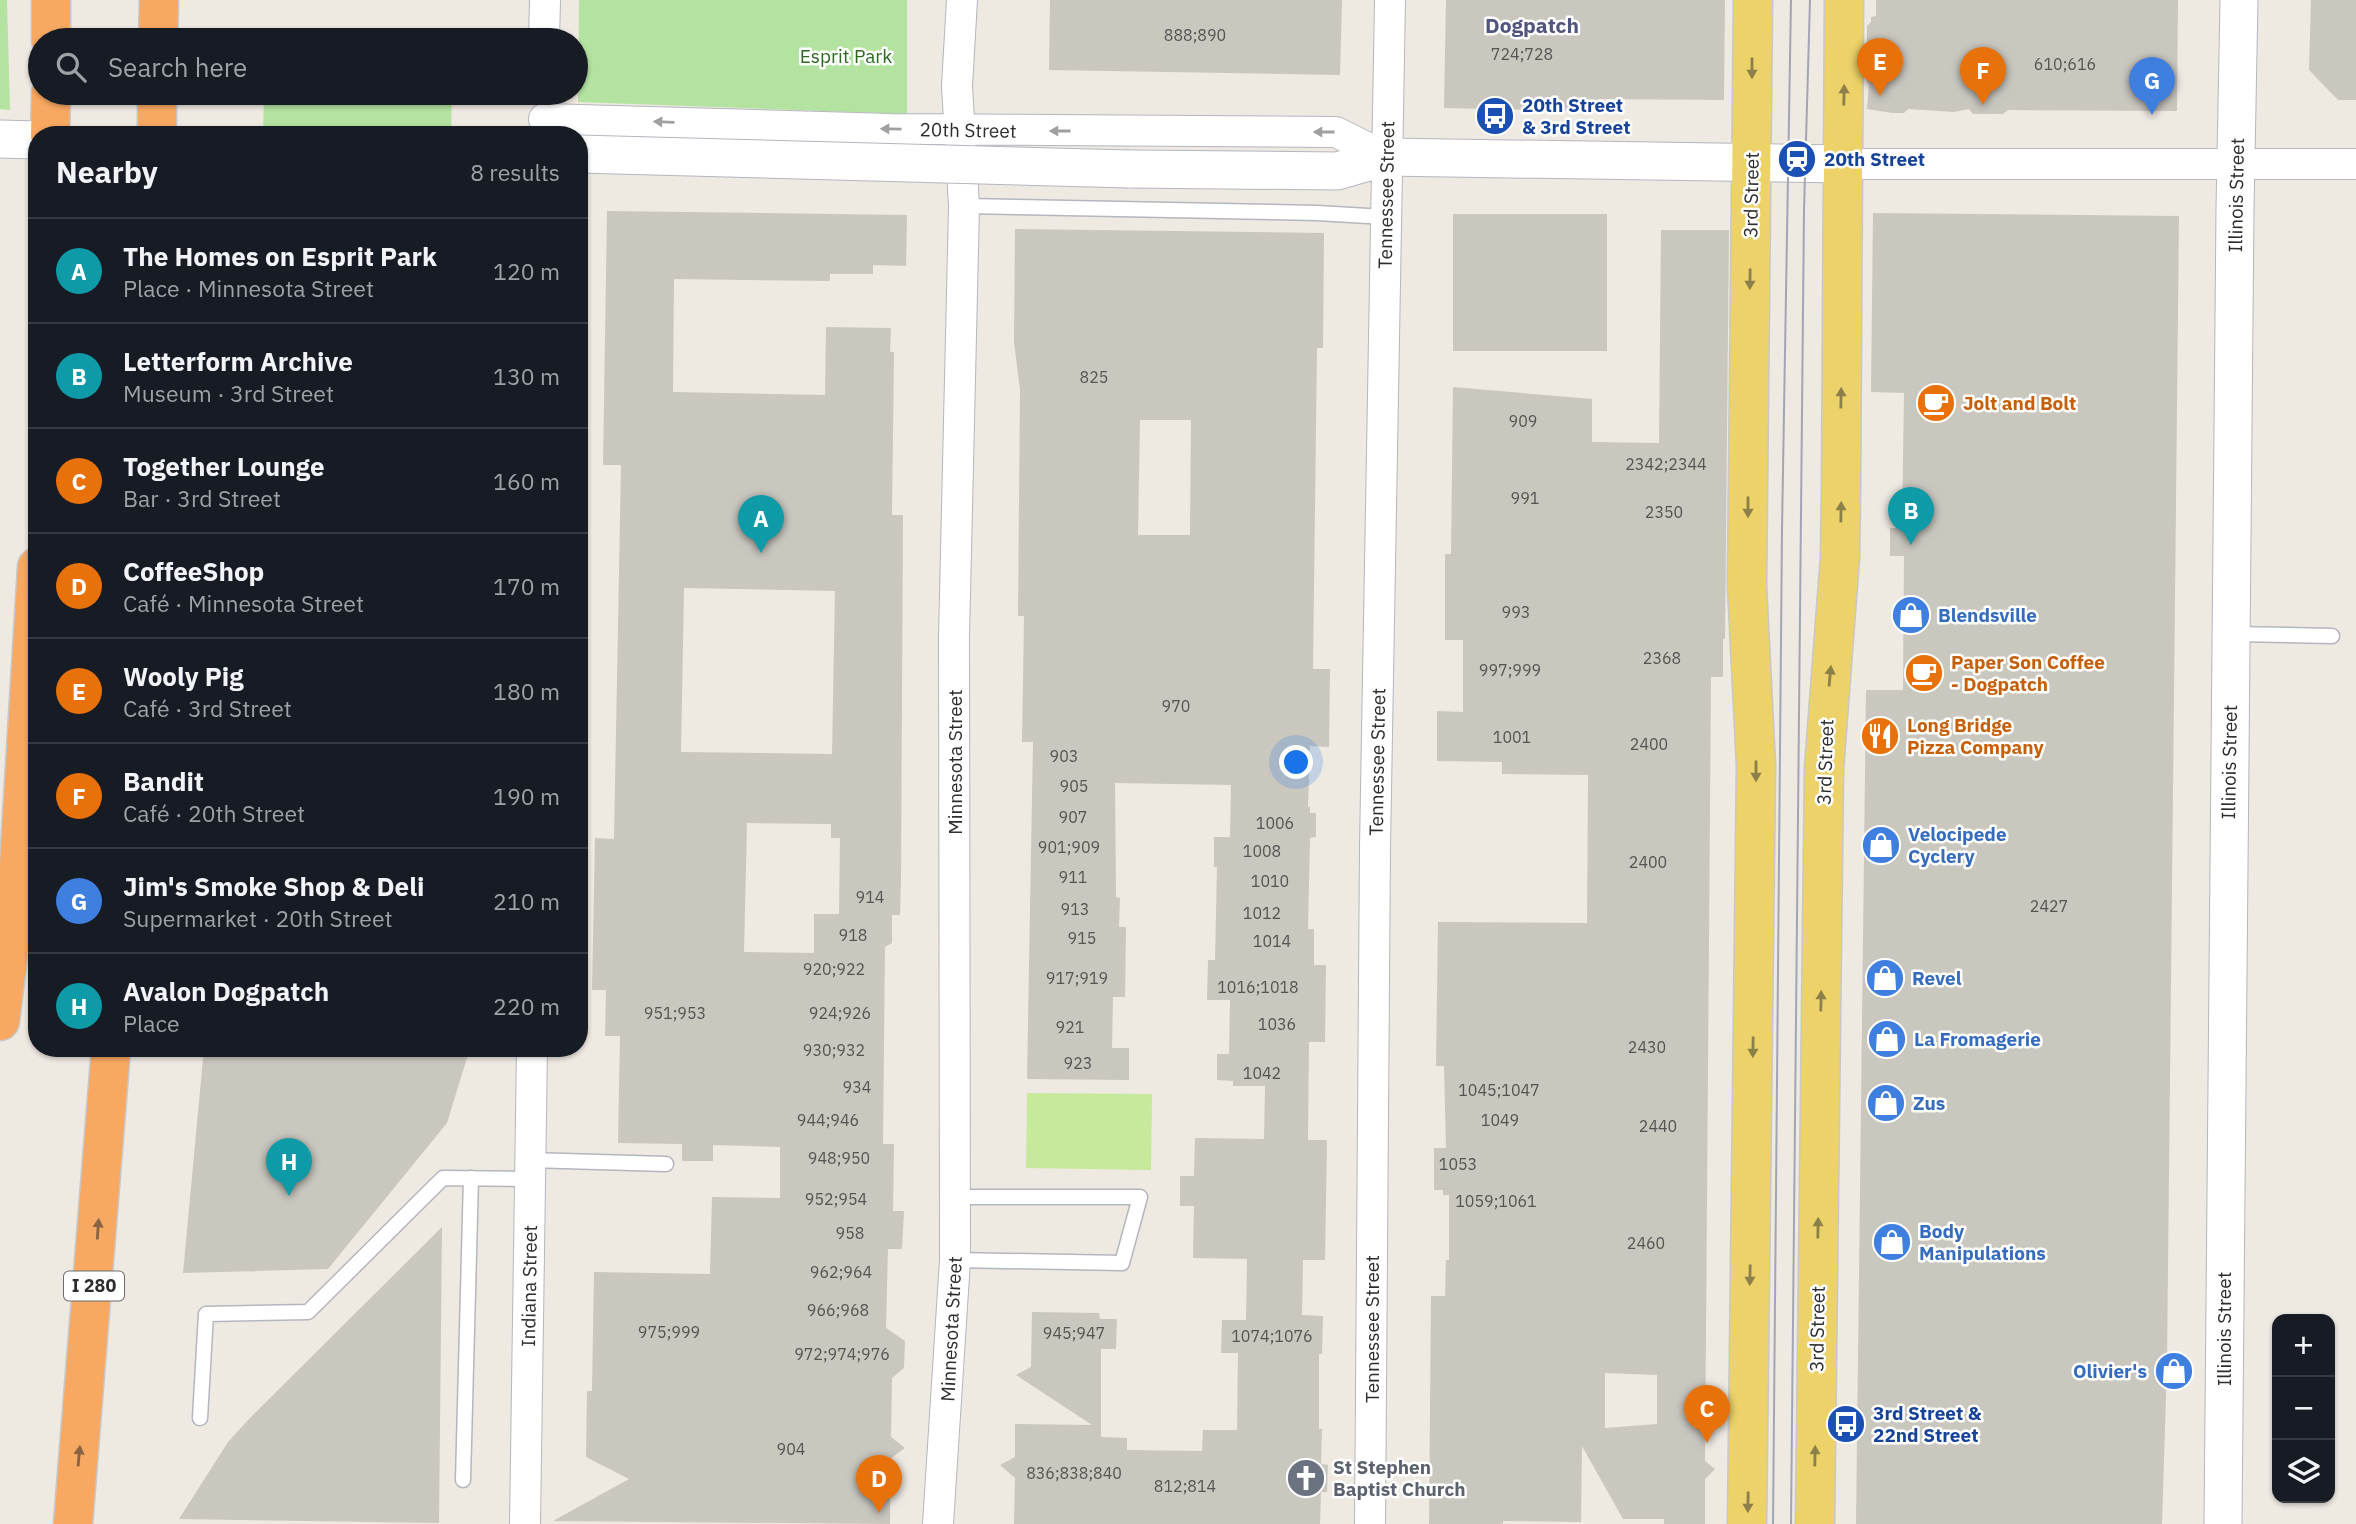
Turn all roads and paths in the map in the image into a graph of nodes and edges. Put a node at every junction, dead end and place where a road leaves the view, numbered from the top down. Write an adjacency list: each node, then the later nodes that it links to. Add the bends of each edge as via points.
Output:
1 (51, 0): 9 (highway)
2 (159, 0): 10 (highway)
3 (545, 0): 11 (street)
4 (962, 0): 17 (street, Minnesota Street)
5 (1390, 0): 21 (street, Tennessee Street)
6 (1753, 0): 22 (main road, 3rd Street, one-way to 22)
7 (1844, 0): 24 (main road, 3rd Street, one-way to 7)
8 (2239, 0): 23 (street, Illinois Street)
9 (51, 28)
10 (158, 28)
11 (544, 28)
12 (51, 105): 15 (highway)
13 (157, 105): 16 (highway)
14 (544, 115): 17 (street, 20th Street, one-way to 14)
15 (50, 126)
16 (157, 126)
17 (959, 130): 21 (street, 20th Street, one-way to 17, via 1336,132); 26 (street, Minnesota Street)
18 (0, 139): 19 (street)
19 (28, 140)
20 (588, 154): 21 (street, 20th Street, bridge, via 1337,171)
21 (1386, 157): 22 (street, 20th Street); 27 (street, Tennessee Street)
22 (1752, 162): 24 (street, 20th Street); 45 (main road, 3rd Street, one-way to 45, via 1747,586 1756,765)
23 (2236, 163): 24 (street, 20th Street); 25 (street, 20th Street); 28 (street, Illinois Street)
24 (1843, 164): 46 (main road, 3rd Street, one-way to 24, via 1824,769 1840,557)
25 (2356, 164)
26 (964, 206): 27 (lane); 37 (street, Minnesota Street, via 954,637)
27 (1385, 217): 44 (street, Tennessee Street)
28 (2231, 634): 29 (lane); 47 (street, Illinois Street)
29 (2332, 636)
30 (28, 716): 31 (highway, via 19,866)
31 (0, 1021)
32 (110, 1057): 41 (highway, I 280, one-way to 32)
33 (532, 1057): 35 (street, Indiana Street)
34 (666, 1164): 35 (lane)
35 (530, 1170): 36 (lane); 42 (street, Indiana Street)
36 (471, 1178): 39 (lane, via 443,1178 308,1312 206,1314); 40 (lane)
37 (956, 1197): 38 (street, Minnesota Street); 38 (lane, via 1140,1197 1122,1263)
38 (955, 1260): 43 (street, Minnesota Street)
39 (200, 1418)
40 (464, 1480)
41 (73, 1524)
42 (525, 1524)
43 (938, 1524)
44 (1370, 1524)
45 (1747, 1524)
46 (1815, 1524)
47 (2223, 1524)

